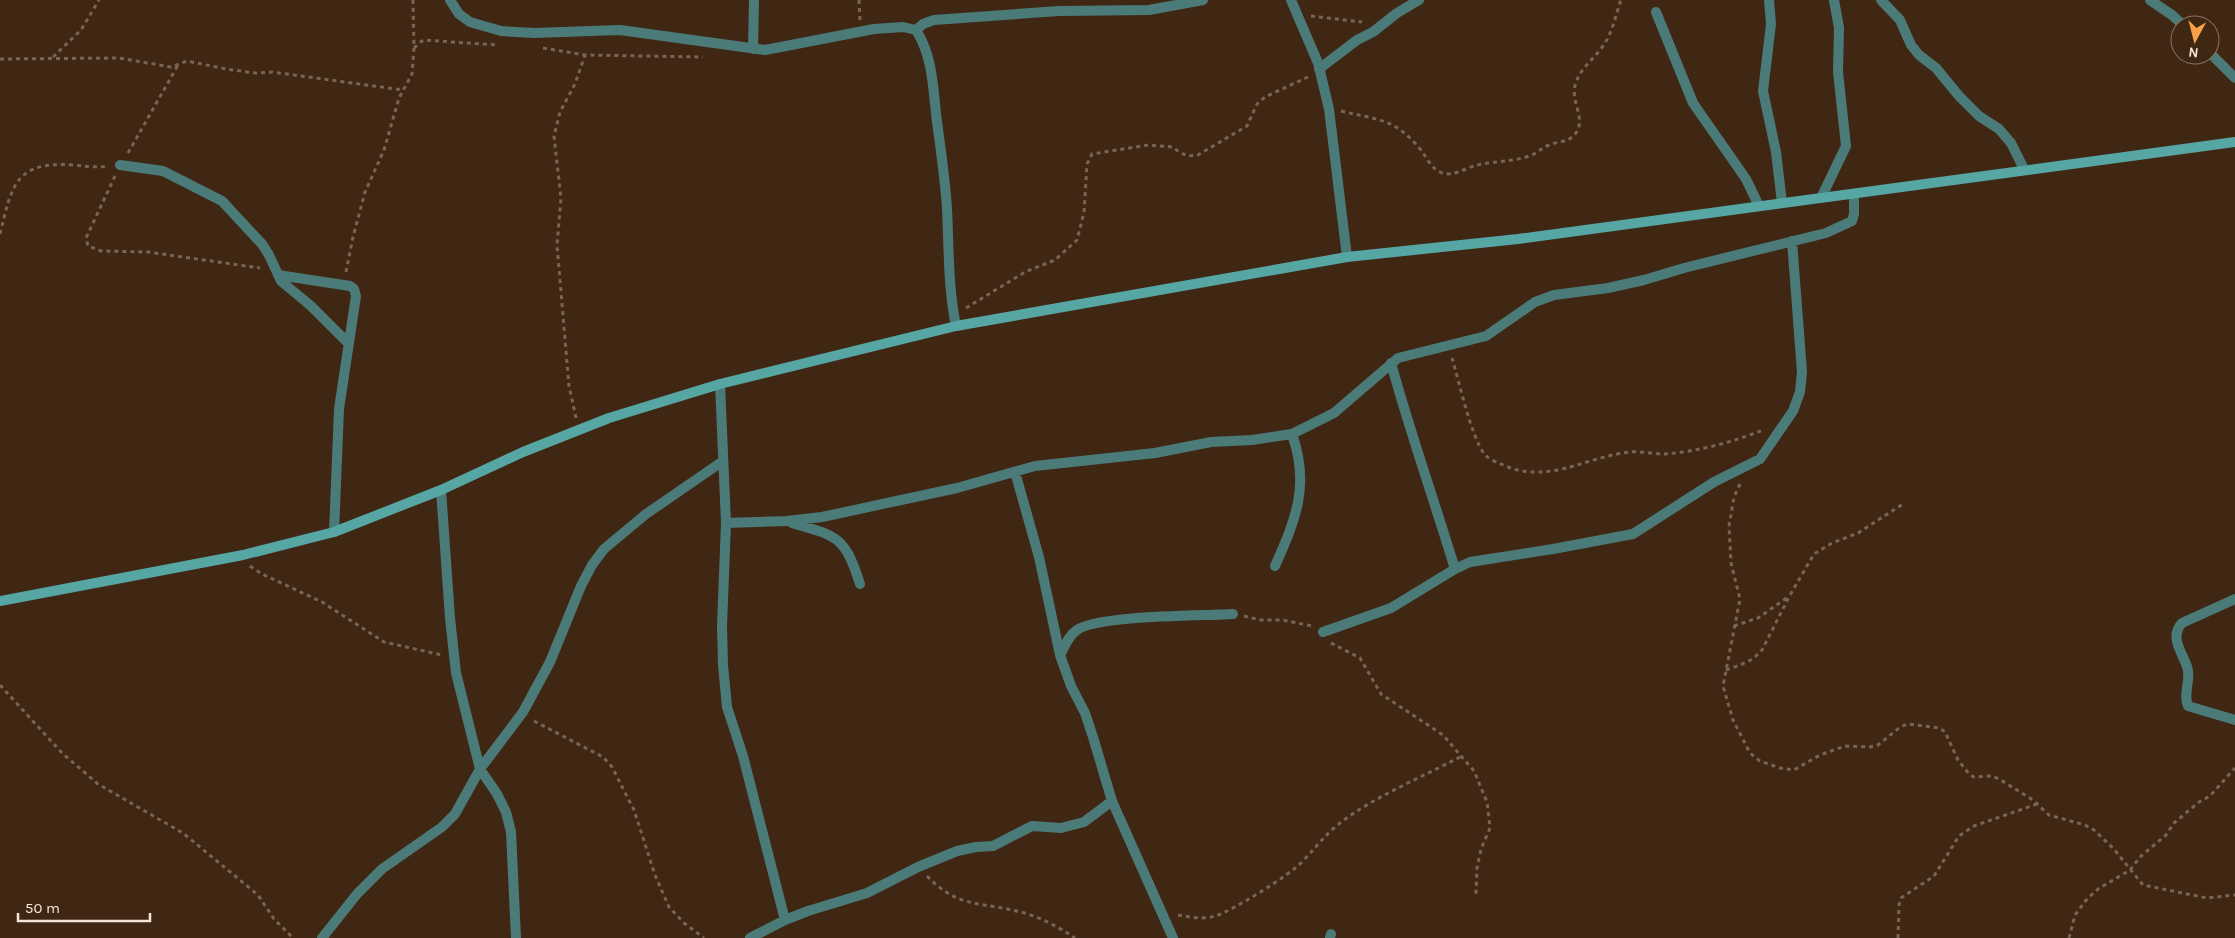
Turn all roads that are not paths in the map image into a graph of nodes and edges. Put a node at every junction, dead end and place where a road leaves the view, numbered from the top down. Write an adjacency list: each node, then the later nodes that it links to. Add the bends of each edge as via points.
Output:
1 (450, 0): 13 (street, via 459,14 470,22 501,31 620,30)
2 (754, 0): 13 (street)
3 (1203, 0): 12 (street, via 1149,10 1059,11 934,20)
4 (1291, 0): 15 (street)
5 (1419, 0): 15 (street, via 1352,44)
6 (1769, 0): 22 (street, via 1770,24 1763,91 1776,152)
7 (1834, 0): 21 (street, via 1839,28 1838,72 1846,146)
8 (1881, 0): 19 (street, via 1900,20 1919,55 1936,68 1979,116 1999,129 2011,143)
9 (2150, 0): 11 (street)
10 (1656, 12): 23 (street, via 1693,103 1746,179)
11 (2172, 15)
12 (916, 30): 13 (street, via 903,27 860,31 793,46); 27 (street, via 928,55 932,84)
13 (753, 49)
14 (2220, 63): 16 (street)
15 (1320, 71): 25 (street, via 1329,109)
16 (2235, 78)
17 (2235, 142): 19 (street)
18 (120, 165): 26 (street, via 163,171 222,201 262,244)
19 (2024, 169): 20 (street)
20 (1854, 194): 21 (street); 24 (street, via 1854,214 1850,223)
21 (1821, 198): 22 (street)
22 (1782, 203): 23 (street)
23 (1759, 206): 25 (street, via 1518,239)
24 (1792, 241): 29 (street, via 1644,280 1554,295 1535,302 1486,336 1405,356); 39 (street, via 1802,372 1800,392 1793,411 1760,459 1714,482 1633,534 1470,562)
25 (1346, 257): 27 (street)
26 (277, 272): 28 (street, via 281,281); 28 (street, via 354,289 356,296)
27 (956, 326): 30 (street)
28 (349, 344): 37 (street, via 339,409)
29 (1391, 363): 31 (street, via 1334,413); 39 (street)
30 (720, 384): 32 (street); 34 (street, via 578,429)
31 (1292, 434): 33 (street, via 1035,466); 38 (street, via 1301,470 1298,503)
32 (723, 461): 36 (street); 47 (street, via 622,533 592,565 547,668 523,712)
33 (1015, 472): 35 (street, via 866,508); 45 (street, via 1039,556)
34 (441, 490): 37 (street); 47 (street, via 456,673)
35 (787, 521): 36 (street); 40 (street, via 828,534 846,548)
36 (726, 523): 49 (street, via 722,626 727,707 743,756)
37 (334, 532): 42 (street, via 243,555)
38 (1276, 566)
39 (1455, 569): 44 (street, via 1391,608)
40 (860, 584)
41 (2235, 599): 46 (street, via 2182,623 2178,629 2178,646 2188,668 2188,706)
42 (0, 601)
43 (1233, 614): 45 (street, via 1088,624 1068,638)
44 (1323, 632)
45 (1060, 655): 48 (street, via 1085,713)
46 (2235, 720)
47 (480, 769): 50 (street, via 455,814 442,827 382,869); 51 (street, via 506,812 511,832)
48 (1112, 801): 49 (street, via 1084,822 1061,828 1032,826 993,846 957,851 867,893); 53 (street)
49 (785, 920): 52 (street)
50 (322, 938)
51 (516, 938)
52 (750, 938)
53 (1173, 938)

